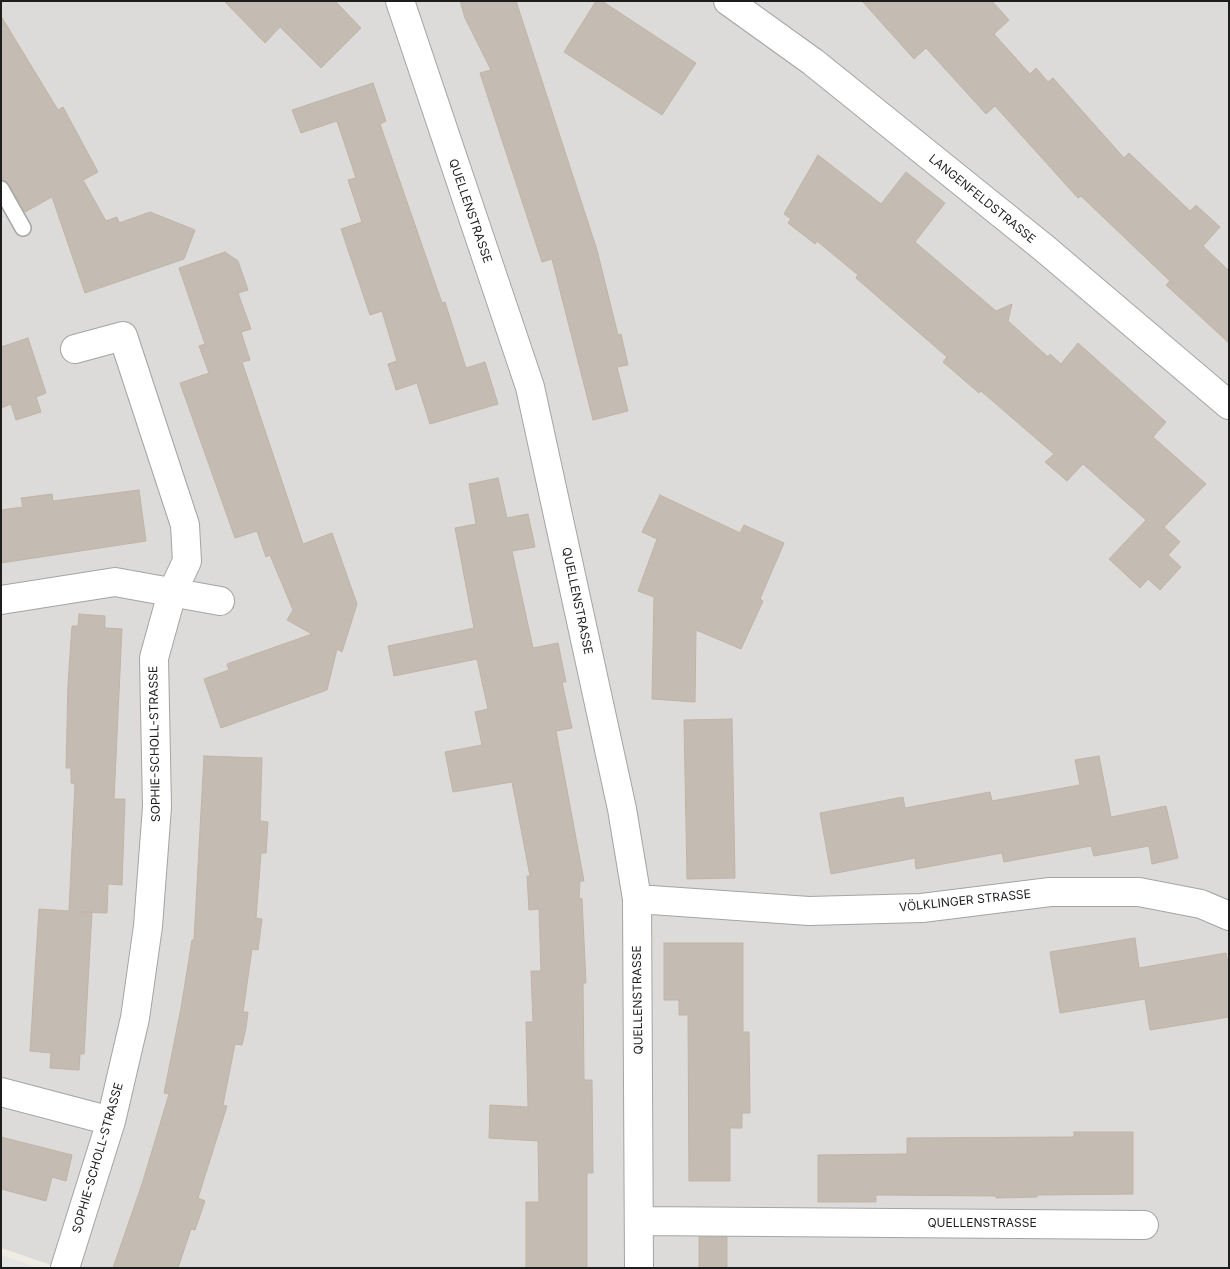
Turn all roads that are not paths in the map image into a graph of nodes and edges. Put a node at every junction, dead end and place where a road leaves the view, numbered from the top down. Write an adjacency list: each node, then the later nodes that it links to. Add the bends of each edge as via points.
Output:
1 (400, 1): 10 (street, QUELLENSTRASSE, via 530,387 622,809)
2 (728, 1): 6 (street, LANGENFELDSTRASSE, via 813,62 1059,261)
3 (1, 189): 4 (lane)
4 (23, 228)
5 (75, 350): 7 (street, SOPHIE-SCHOLL-STRASSE, via 123,336 185,525 187,561)
6 (1229, 405)
7 (172, 593): 8 (street, via 115,582); 9 (street); 13 (street, SOPHIE-SCHOLL-STRASSE, via 154,658 157,807 148,926 135,1018)
8 (1, 600)
9 (220, 600)
10 (637, 899): 11 (street, VÖLKLINGER STRASSE, via 809,911 922,908 1050,892 1139,892 1201,904); 14 (street, QUELLENSTRASSE)
11 (1229, 916)
12 (1, 1092): 13 (street)
13 (111, 1121): 16 (street, SOPHIE-SCHOLL-STRASSE)
14 (640, 1221): 15 (street, QUELLENSTRASSE); 17 (street, QUELLENSTRASSE)
15 (1144, 1225)
16 (64, 1268)
17 (639, 1268)

